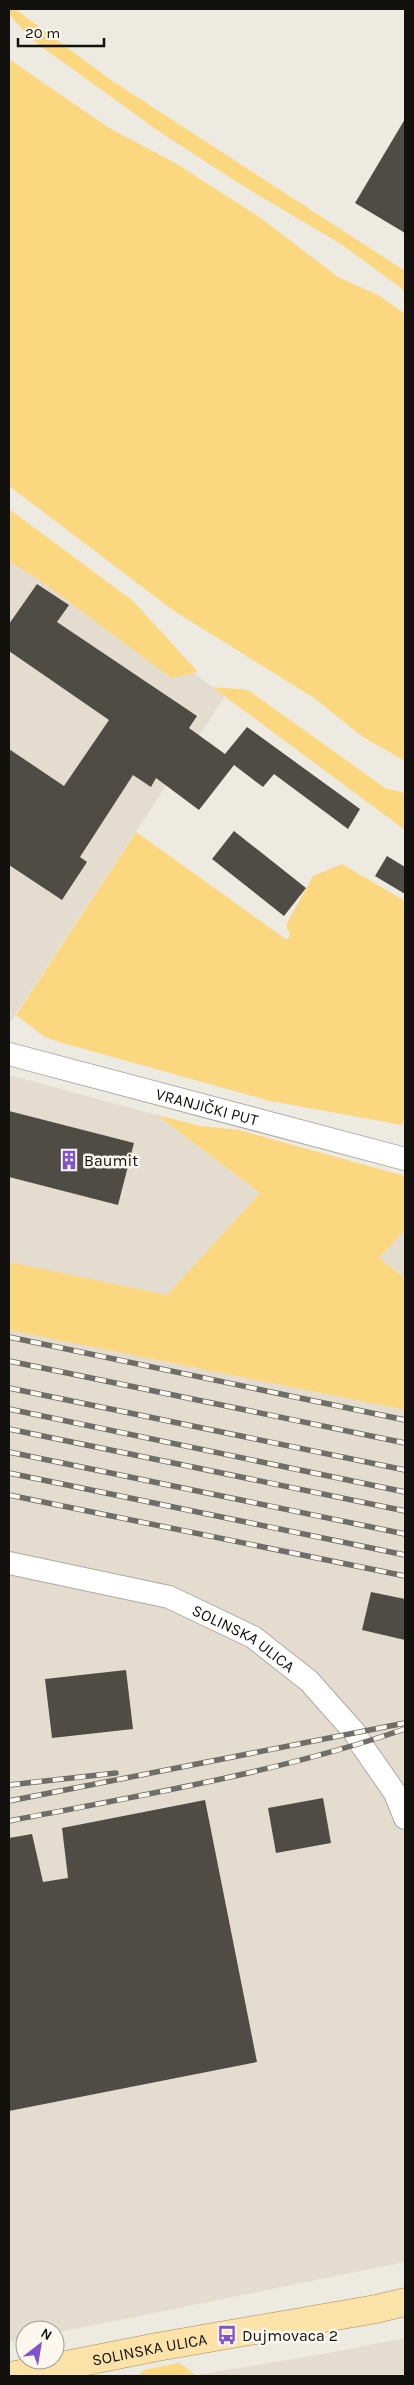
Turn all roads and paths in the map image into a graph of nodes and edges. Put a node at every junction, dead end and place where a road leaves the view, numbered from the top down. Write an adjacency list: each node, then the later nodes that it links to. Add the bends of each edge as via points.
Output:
1 (9, 1054): 2 (street, VRANJIČKI PUT)
2 (405, 1159)
3 (9, 1563): 4 (street, SOLINSKA ULICA, via 169,1597 253,1637 309,1681 356,1734 396,1793)
4 (405, 1818)
5 (405, 2302): 6 (main road, SOLINSKA ULICA)
6 (11, 2376)

